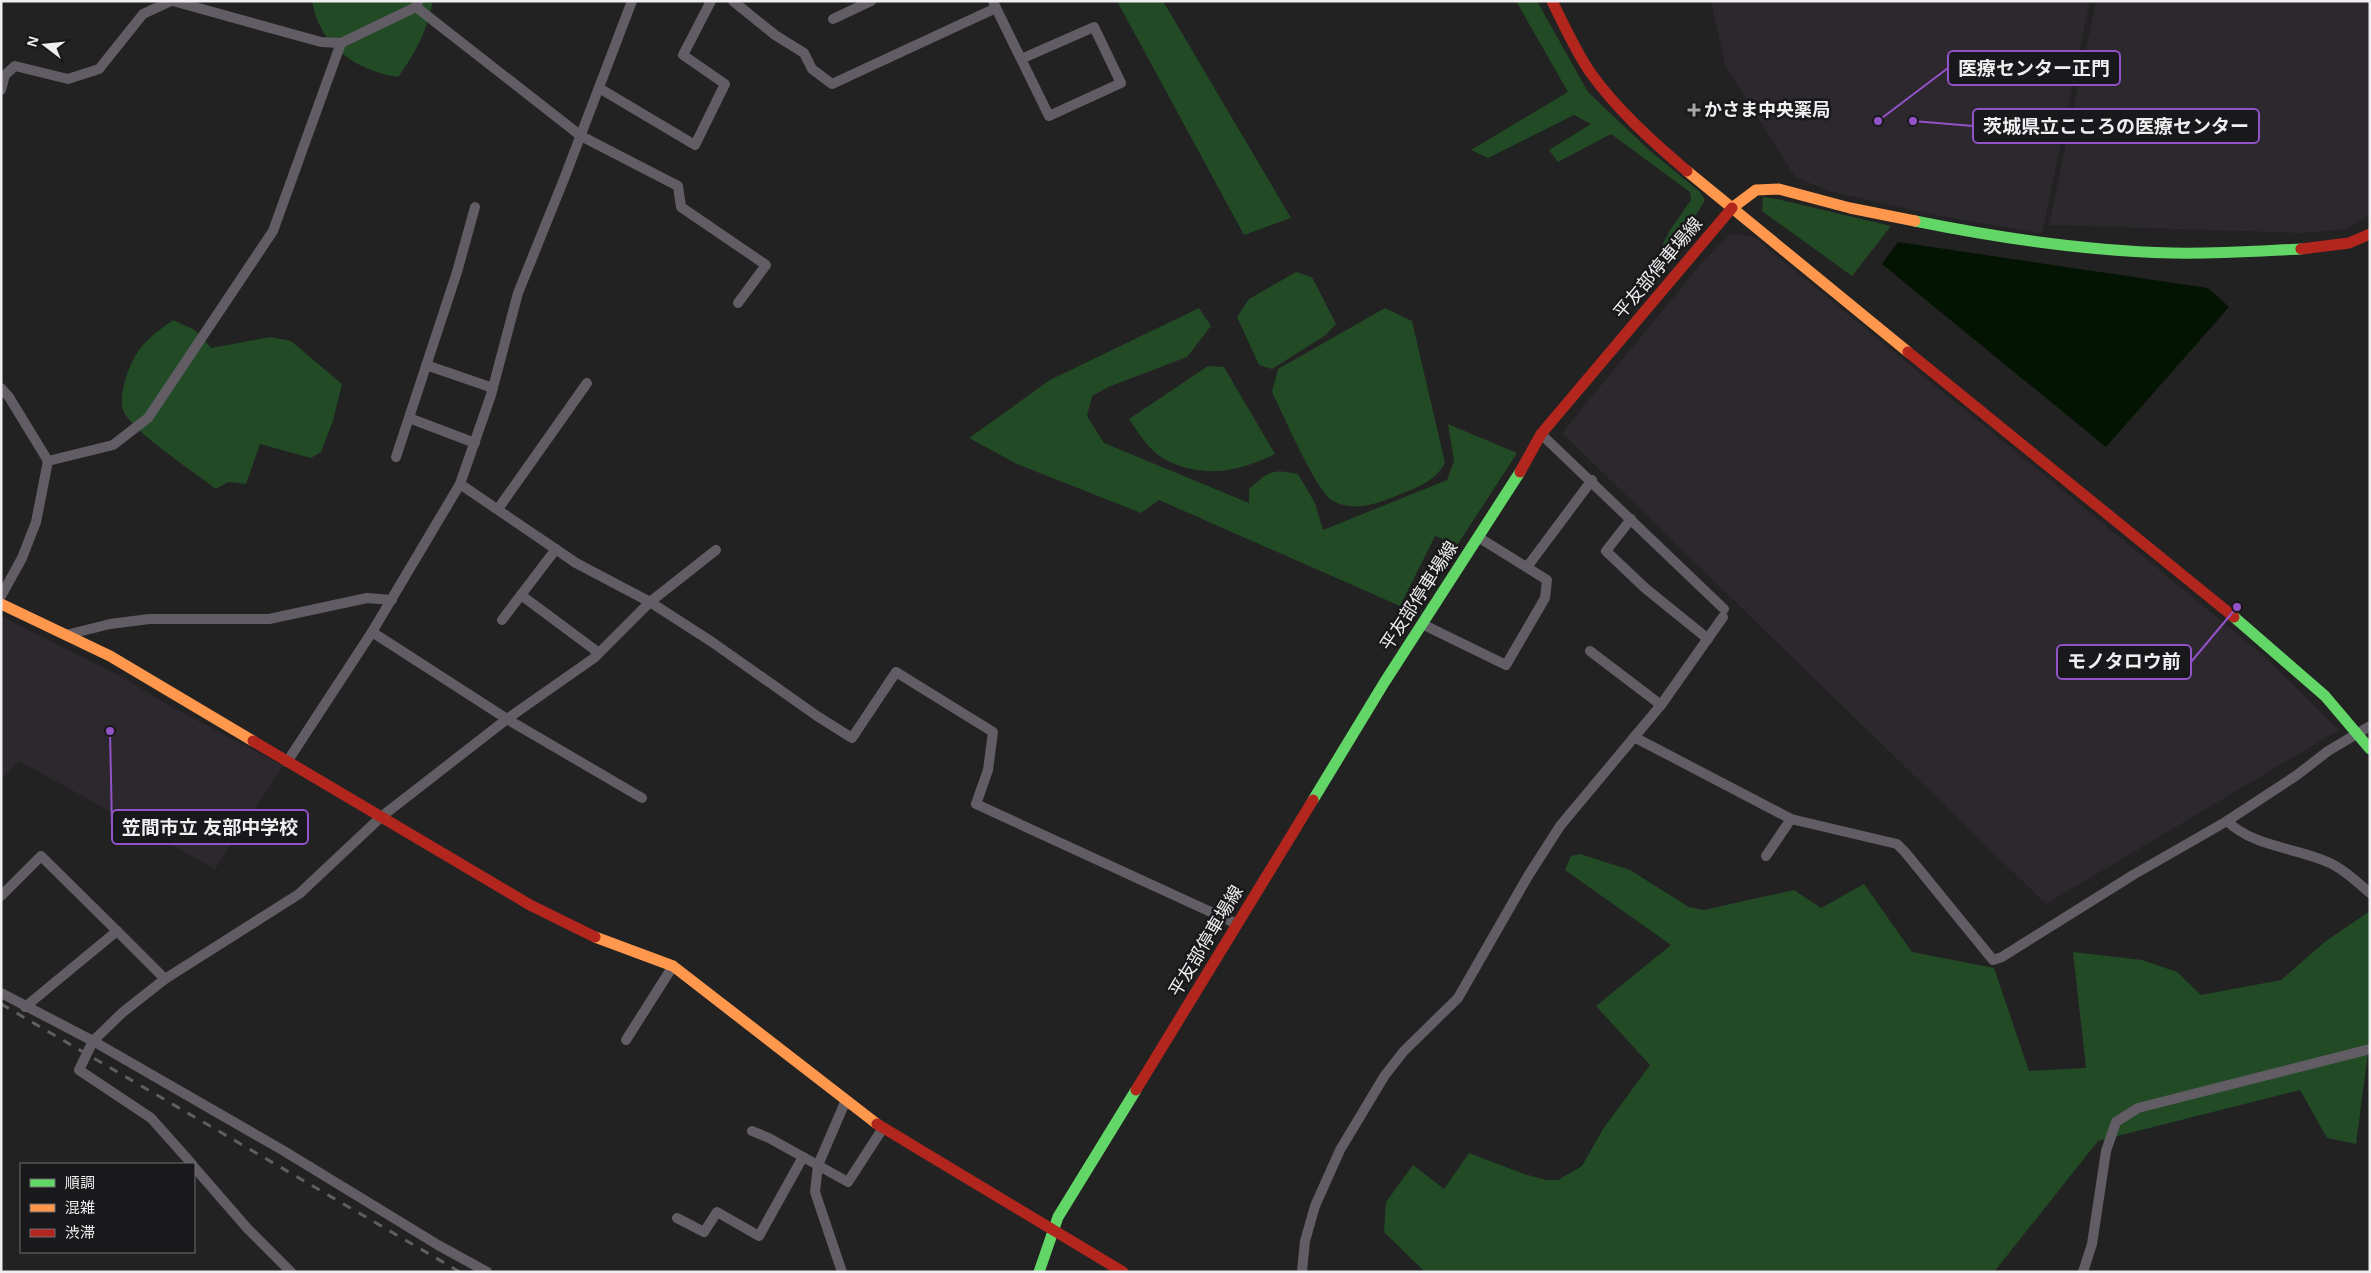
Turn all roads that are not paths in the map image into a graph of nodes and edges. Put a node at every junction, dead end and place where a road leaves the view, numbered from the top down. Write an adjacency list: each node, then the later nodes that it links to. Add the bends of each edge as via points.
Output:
1 (172, 1): 10 (street, via 321,42); 13 (street, via 143,14 99,69 68,79 15,66 5,75)
2 (632, 1): 12 (street)
3 (711, 1): 12 (street, via 683,55 725,84 695,145)
4 (733, 1): 8 (street, via 775,35 804,53 812,69 832,84)
5 (871, 1): 9 (street)
6 (1552, 1): 16 (street, via 1584,63 1611,99 1648,136)
7 (417, 4): 10 (street); 14 (street)
8 (995, 5): 11 (street)
9 (833, 19)
10 (341, 43): 27 (street, via 273,231 148,418 113,445)
11 (1021, 59): 11 (street, via 1049,116 1121,84 1094,27)
12 (599, 88): 14 (street)
13 (1, 90)
14 (581, 136): 18 (street, via 678,186 680,207 766,265); 22 (street, via 518,293)
15 (475, 207): 19 (street)
16 (1732, 208): 17 (street, 平友部停車場線, via 1756,190 1779,189 1850,208 1945,227 2056,245 2132,251 2309,249 2349,243); 24 (street, 平友部停車場線); 51 (street, via 2270,646 2325,696)
17 (2370, 234)
18 (738, 303)
19 (426, 365): 22 (street); 23 (street)
20 (587, 383): 30 (street)
21 (1, 388): 27 (street)
22 (493, 388): 25 (street)
23 (409, 418): 25 (street); 26 (street)
24 (1541, 434): 28 (street); 32 (street, 平友部停車場線, via 1508,493)
25 (474, 443): 29 (street)
26 (396, 457)
27 (48, 461): 37 (street, via 36,522 22,558)
28 (1592, 480): 31 (street); 35 (street)
29 (460, 484): 30 (street); 38 (street)
30 (498, 509): 33 (street)
31 (1631, 519): 45 (street, via 1723,613); 45 (street, via 1606,551 1645,588)
32 (1478, 537): 35 (street); 42 (street, 平友部停車場線)
33 (556, 549): 36 (street); 39 (street)
34 (716, 550): 39 (street)
35 (1527, 567): 42 (street, via 1547,580 1546,598 1506,665)
36 (521, 594): 41 (street); 47 (street)
37 (1, 596)
38 (392, 600): 43 (street); 44 (street, via 367,598 269,619 148,619)
39 (650, 602): 47 (street); 62 (street, via 852,738 896,672 993,732 988,770 976,804)
40 (1, 604): 44 (street)
41 (502, 620)
42 (1422, 624): 62 (street, 平友部停車場線)
43 (372, 632): 49 (street); 54 (street)
44 (66, 634): 54 (street, via 110,656)
45 (1708, 639): 48 (street)
46 (1590, 651): 48 (street)
47 (599, 653): 49 (street)
48 (1661, 705): 52 (street)
49 (507, 719): 55 (street); 56 (street)
50 (2370, 726): 51 (street)
51 (2358, 734): 53 (street); 58 (street)
52 (1634, 737): 57 (street); 85 (street, via 1560,826 1458,998 1385,1075 1340,1150 1316,1206 1305,1241)
53 (2370, 749)
54 (287, 762): 56 (street)
55 (642, 798)
56 (381, 817): 64 (street, via 530,905 596,937); 65 (street, via 299,894)
57 (1791, 819): 58 (street, via 1897,844 1993,960); 59 (street)
58 (2227, 821): 60 (street, via 2235,829 2278,848 2329,862)
59 (1766, 856)
60 (2370, 893)
61 (1, 896): 63 (street, via 41,856)
62 (1237, 924): 79 (street, 平友部停車場線, via 1063,1208)
63 (117, 931): 65 (street); 67 (street)
64 (673, 966): 68 (street); 71 (street)
65 (165, 979): 69 (street)
66 (1, 993): 67 (street)
67 (24, 1006): 69 (street)
68 (626, 1040)
69 (93, 1041): 75 (street, via 79,1070 151,1118); 81 (street)
70 (2370, 1049): 86 (street, via 2138,1108 2116,1122 2106,1151 2092,1244)
71 (846, 1100): 72 (street); 76 (street)
72 (883, 1128): 76 (street, via 848,1182); 79 (street)
73 (752, 1131): 74 (street)
74 (803, 1157): 76 (street); 78 (street, via 760,1236 717,1212 704,1232)
75 (190, 1163)
76 (818, 1165): 82 (street, via 815,1192)
77 (195, 1168): 80 (street)
78 (678, 1218)
79 (1053, 1230): 83 (street, 平友部停車場線); 84 (street)
80 (290, 1272)
81 (487, 1272)
82 (842, 1272)
83 (1039, 1272)
84 (1123, 1272)
85 (1302, 1272)
86 (2082, 1272)

